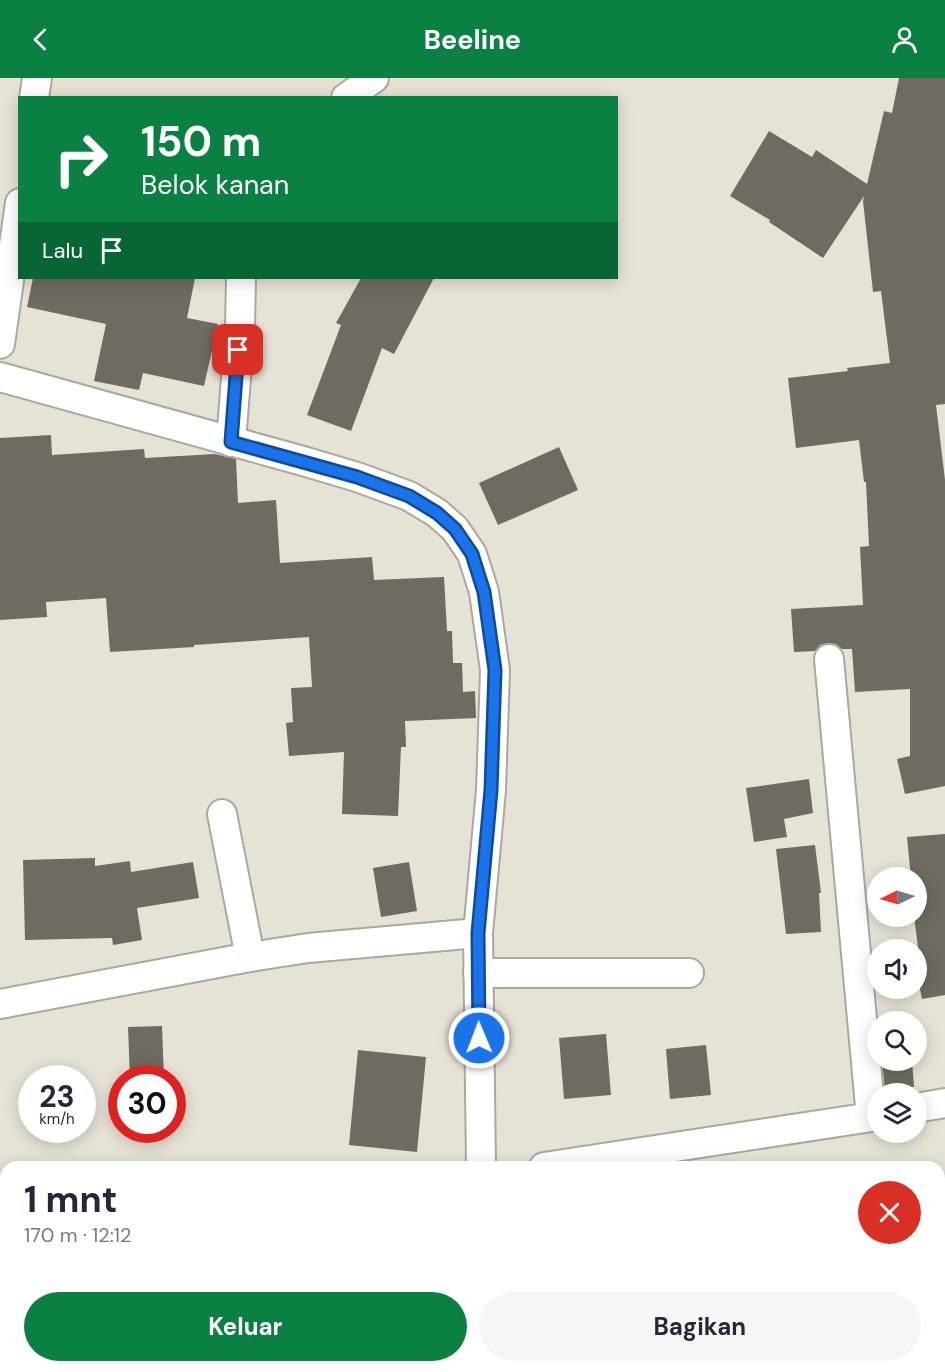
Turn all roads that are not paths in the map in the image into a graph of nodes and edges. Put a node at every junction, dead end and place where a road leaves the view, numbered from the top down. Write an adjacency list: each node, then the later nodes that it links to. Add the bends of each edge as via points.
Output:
1 (37, 78): 3 (street)
2 (374, 78): 4 (street)
3 (34, 96)
4 (349, 96)
5 (18, 217): 7 (street)
6 (241, 279): 9 (street)
7 (0, 344)
8 (0, 377): 9 (street)
9 (231, 442): 12 (street, via 357,477 409,496 455,529 472,554 484,592 495,670 491,790)
10 (829, 659): 17 (street)
11 (222, 814): 13 (street)
12 (467, 934): 13 (street); 14 (street)
13 (250, 957): 16 (street)
14 (478, 973): 15 (street); 21 (street)
15 (689, 973)
16 (0, 1004)
17 (871, 1083)
18 (945, 1103): 19 (street)
19 (927, 1106)
20 (867, 1118): 22 (street)
21 (481, 1161)
22 (584, 1161)

